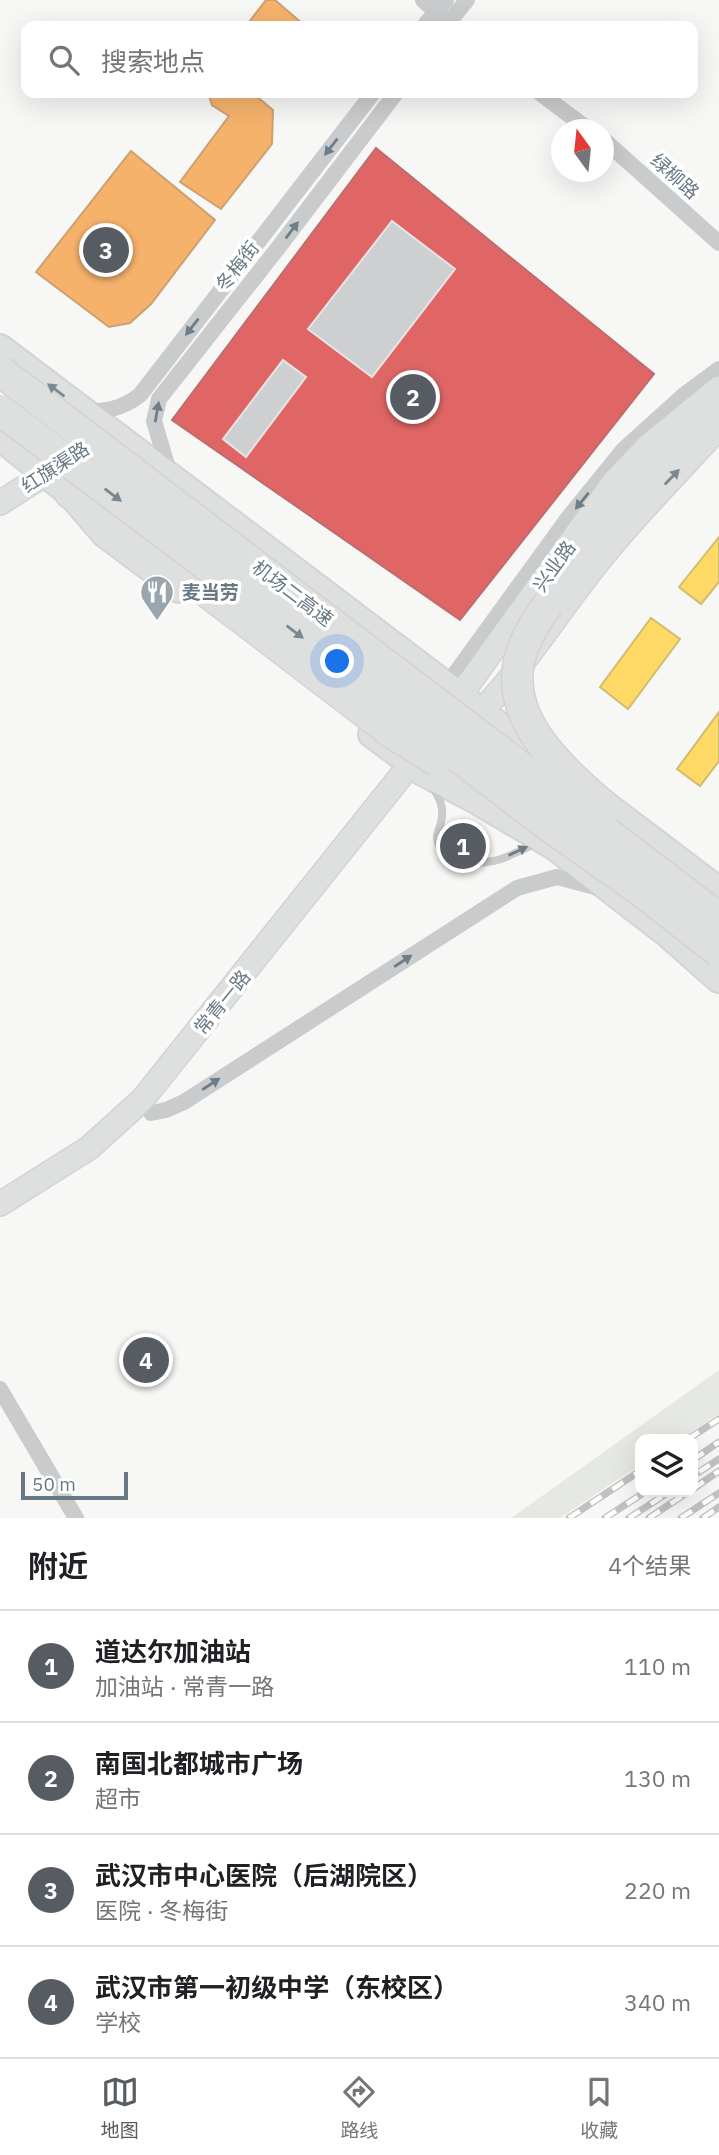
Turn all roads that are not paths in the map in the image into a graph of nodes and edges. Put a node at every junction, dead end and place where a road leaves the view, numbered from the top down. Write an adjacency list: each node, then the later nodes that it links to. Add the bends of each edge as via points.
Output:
1 (423, 0): 3 (street)
2 (467, 0): 3 (street)
3 (446, 17)
4 (369, 98): 15 (street, 冬梅街, one-way to 15, via 140,395 128,405)
5 (392, 98): 21 (street, 冬梅街, one-way to 5, via 155,421 159,399)
6 (547, 98): 7 (street)
7 (574, 119)
8 (614, 149): 9 (street, 绿柳路)
9 (719, 243)
10 (0, 348): 15 (main road, one-way to 10)
11 (719, 369): 24 (street, one-way to 24, via 624,450 568,518)
12 (0, 371): 32 (highway, 机场二高速, bridge)
13 (719, 388): 24 (main road, 兴业路, via 649,445 613,483)
14 (0, 410): 27 (highway, 机场二高速, one-way to 27, bridge, via 318,649)
15 (85, 412): 18 (main road)
16 (719, 412): 32 (highway, bridge, via 645,479 549,603 532,627 517,676 528,723 543,746)
17 (719, 427): 25 (main road, 兴业路, one-way to 17, via 597,562)
18 (111, 431): 20 (main road, 红旗渠路); 21 (main road)
19 (0, 437): 20 (main road)
20 (47, 473): 22 (main road); 23 (main road, 红旗渠路)
21 (171, 477): 24 (main road)
22 (71, 493): 26 (main road, via 105,534); 27 (highway, bridge, via 412,747)
23 (0, 503)
24 (453, 691): 25 (main road); 26 (main road, 兴业路)
25 (481, 712): 26 (main road, 兴业路); 28 (main road)
26 (418, 768): 27 (main road); 27 (lane, one-way to 27, via 440,798 443,811 437,837 450,857 470,863 499,860 538,844); 35 (main road, 常青一路); 36 (main road, 常青一路, via 142,1100 89,1148)
27 (548, 834): 30 (main road); 33 (highway, 机场二高速, bridge, via 641,891)
28 (692, 870): 29 (street); 31 (main road)
29 (719, 882)
30 (613, 891): 34 (main road); 35 (street, 常青一路, one-way to 30, via 184,1102 517,888 557,877)
31 (719, 891)
32 (719, 916)
33 (719, 952)
34 (719, 979)
35 (150, 1113): 37 (main road, 常青一路)
36 (0, 1204)
37 (0, 1222)
38 (0, 1388): 39 (street)
39 (76, 1518)

